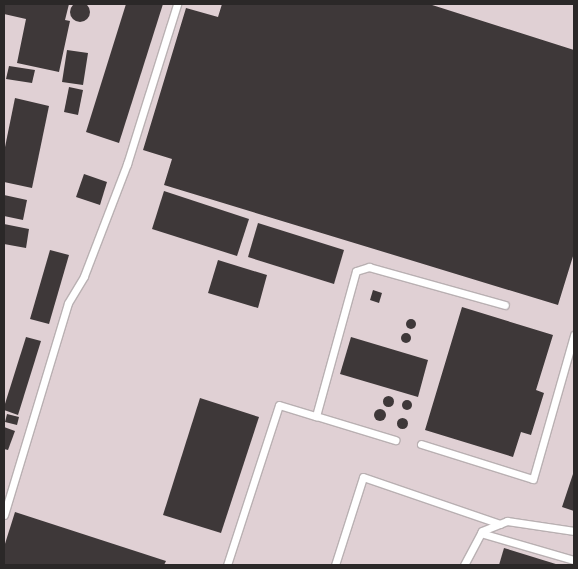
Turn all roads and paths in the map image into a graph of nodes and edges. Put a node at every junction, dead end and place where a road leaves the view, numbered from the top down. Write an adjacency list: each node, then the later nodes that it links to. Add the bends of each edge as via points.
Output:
1 (177, 4): 7 (lane, via 127,164 84,276 68,303)
2 (505, 305): 4 (lane, via 361,267 354,276)
3 (574, 335): 6 (lane, via 533,479)
4 (316, 416): 5 (lane); 12 (lane, via 279,405)
5 (395, 440)
6 (421, 444)
7 (4, 515)
8 (500, 524): 9 (lane, via 507,521 540,524); 10 (lane); 13 (lane, via 363,476)
9 (574, 531)
10 (481, 534): 11 (lane); 14 (lane)
11 (574, 560)
12 (227, 565)
13 (335, 565)
14 (464, 565)

